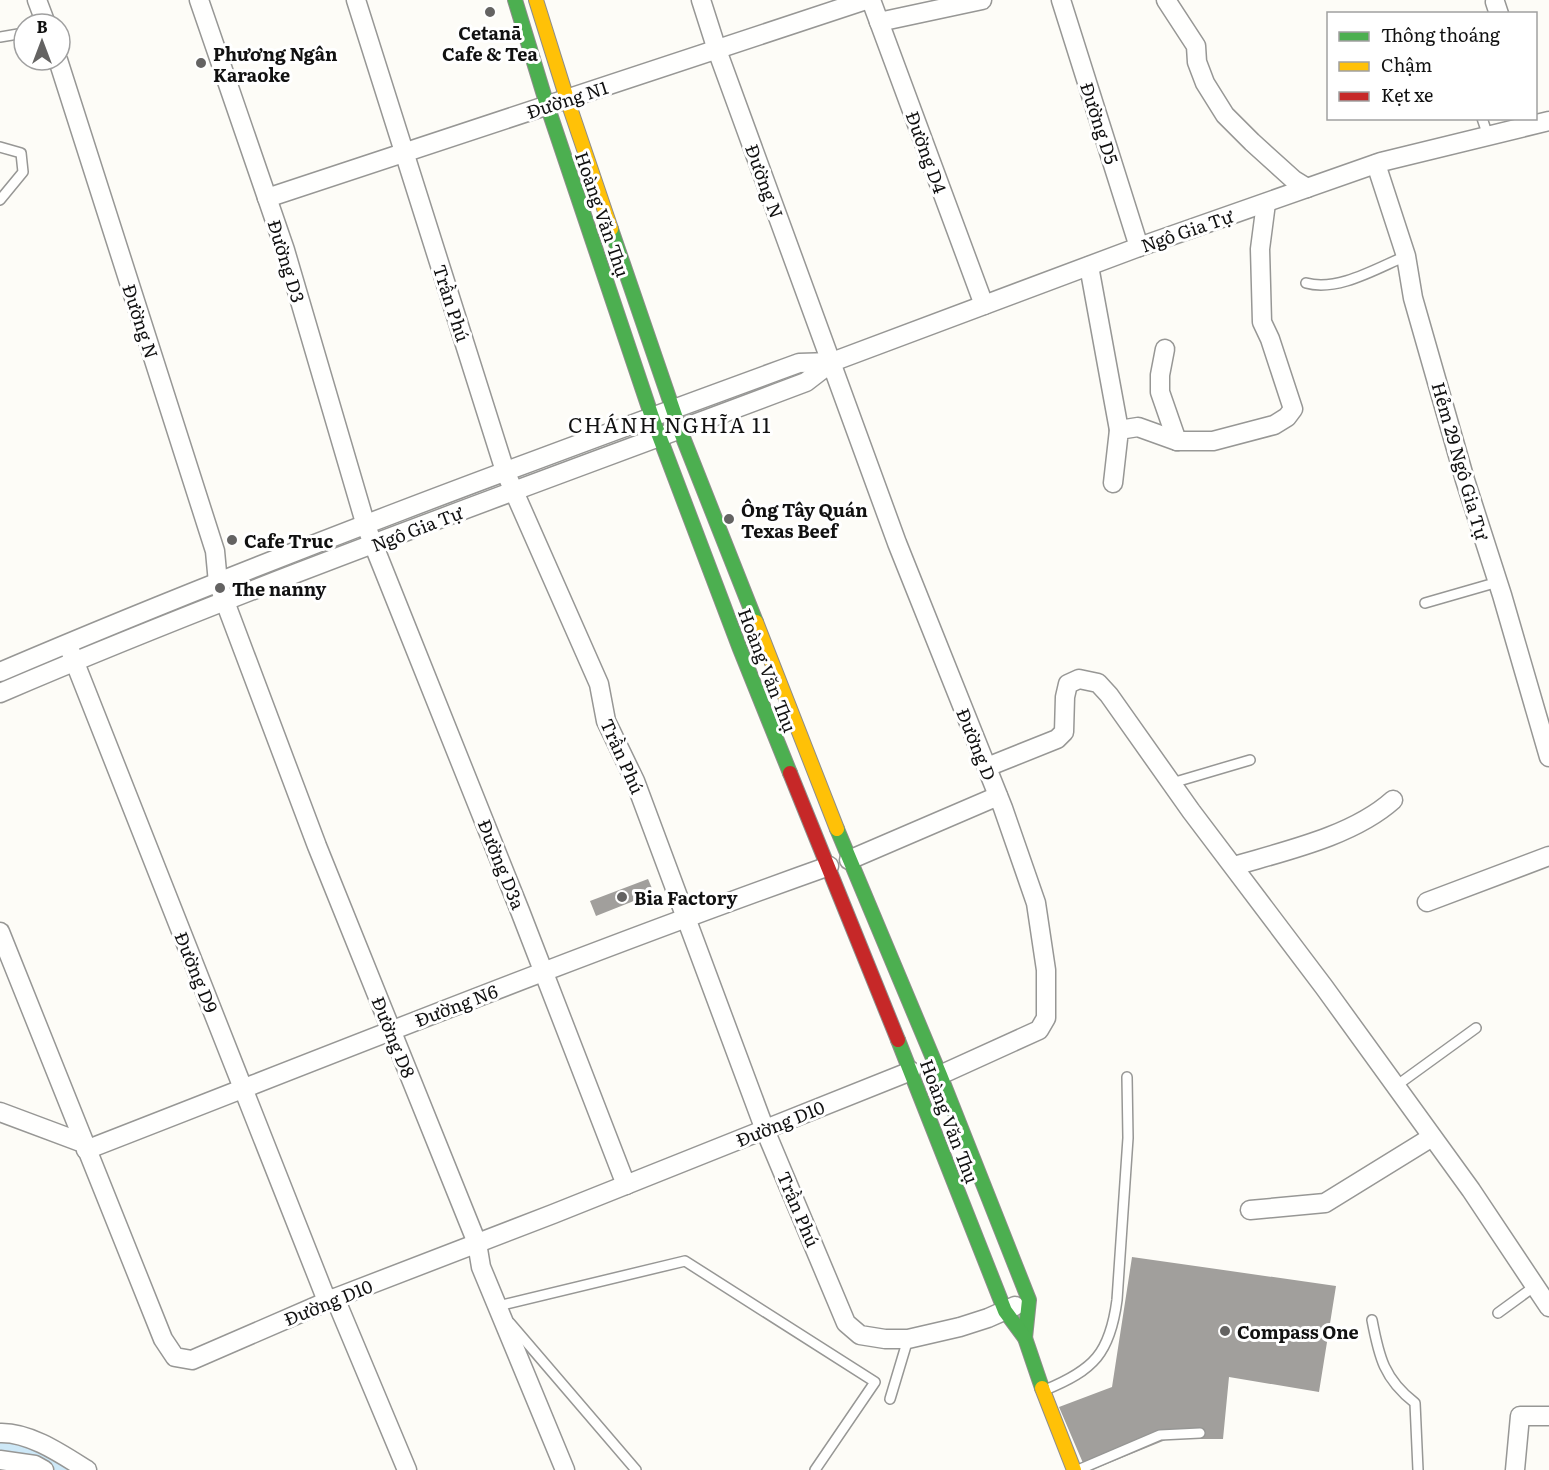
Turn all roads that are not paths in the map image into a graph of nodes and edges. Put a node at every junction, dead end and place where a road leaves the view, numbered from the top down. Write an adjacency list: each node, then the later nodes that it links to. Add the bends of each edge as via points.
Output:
1 (198, 0): 23 (street, Đường D3)
2 (356, 0): 20 (street, Trần Phú)
3 (515, 0): 15 (street, Hoàng Văn Thụ)
4 (536, 0): 14 (street, Hoàng Văn Thụ)
5 (700, 0): 12 (street, Đường N)
6 (866, 0): 12 (street, Đường N1)
7 (872, 0): 11 (street, Đường D4)
8 (982, 0): 11 (street)
9 (1061, 0): 28 (street, Đường D5)
10 (1166, 0): 22 (street, via 1196,46 1205,83 1225,114)
11 (879, 22): 34 (street, Đường D4)
12 (717, 50): 14 (street, Đường N1); 36 (street, Đường N)
13 (62, 72): 51 (street, Đường N, via 215,551)
14 (567, 99): 15 (street, Đường N1); 26 (street, Hoàng Văn Thụ)
15 (547, 105): 20 (street, Đường N1); 27 (street, Hoàng Văn Thụ)
16 (1483, 120): 18 (lane)
17 (1543, 123): 18 (street, Ngô Gia Tự)
18 (1488, 136): 21 (street, Ngô Gia Tự)
19 (0, 147): 24 (lane, via 21,153 23,172)
20 (405, 152): 23 (street, Đường N1); 43 (street, Trần Phú)
21 (1376, 164): 22 (street, Ngô Gia Tự); 29 (street, Hẻm 29 Ngô Gia Tự)
22 (1307, 188): 25 (street, Ngô Gia Tự)
23 (267, 198): 46 (street, Đường D3)
24 (0, 200)
25 (1266, 203): 28 (street, Ngô Gia Tự); 42 (street, via 1260,249 1262,322 1293,409 1274,425 1213,441)
26 (604, 208): 27 (street); 32 (street, Hoàng Văn Thụ)
27 (584, 216): 33 (street, Hoàng Văn Thụ)
28 (1139, 247): 30 (street, Ngô Gia Tự)
29 (1406, 256): 31 (lane, via 1346,281 1317,286); 50 (street, Hẻm 29 Ngô Gia Tự, via 1413,298)
30 (1089, 266): 34 (street, Ngô Gia Tự); 40 (street)
31 (1306, 283)
32 (632, 292): 33 (street); 37 (street, Hoàng Văn Thụ)
33 (612, 299): 38 (street, Hoàng Văn Thụ)
34 (984, 305): 36 (street, Ngô Gia Tự)
35 (1165, 349): 42 (street, via 1160,392)
36 (832, 362): 37 (street, Ngô Gia Tự, via 799,363); 39 (street, Ngô Gia Tự, via 806,382); 64 (street, Đường D, via 897,543)
37 (672, 409): 38 (street, Ngô Gia Tự); 39 (street, Hoàng Văn Thụ)
38 (652, 417): 41 (street, Hoàng Văn Thụ); 43 (street, Ngô Gia Tự)
39 (680, 430): 41 (street, Ngô Gia Tự); 47 (street, Hoàng Văn Thụ)
40 (1119, 430): 42 (street, via 1138,427); 44 (street)
41 (660, 436): 45 (street, Ngô Gia Tự); 49 (street, Hoàng Văn Thụ)
42 (1178, 441)
43 (505, 471): 45 (street, Trần Phú); 46 (street, Ngô Gia Tự)
44 (1113, 483)
45 (514, 490): 48 (street, Ngô Gia Tự); 73 (street, Trần Phú, via 599,684 606,721 635,781)
46 (366, 526): 48 (street, Đường D3); 51 (street, Ngô Gia Tự)
47 (723, 543): 49 (street); 54 (street, Hoàng Văn Thụ)
48 (373, 544): 52 (street, Ngô Gia Tự); 75 (street, Đường D3a)
49 (703, 550): 56 (street, Hoàng Văn Thụ)
50 (1498, 582): 53 (lane); 62 (street, Hẻm 29 Ngô Gia Tự)
51 (218, 583): 52 (street, Đường N); 55 (street, Ngô Gia Tự)
52 (226, 602): 57 (street, Ngô Gia Tự); 79 (street, Đường D8, via 317,846)
53 (1425, 603)
54 (762, 640): 56 (street); 60 (street, Hoàng Văn Thụ)
55 (67, 643): 57 (street, Đường D9); 58 (street, Ngô Gia Tự)
56 (740, 650): 61 (street, Hoàng Văn Thụ)
57 (74, 662): 59 (street, Ngô Gia Tự); 84 (street, Đường D9)
58 (0, 672)
59 (0, 693)
60 (800, 736): 61 (street); 69 (street, Hoàng Văn Thụ)
61 (779, 747): 70 (street, Hoàng Văn Thụ)
62 (1549, 757)
63 (1250, 760): 65 (lane)
64 (987, 767): 65 (street, via 1057,739 1064,732 1068,684 1079,679 1098,683 1109,695); 66 (street, Đường D)
65 (1172, 783): 71 (street)
66 (998, 796): 69 (street); 81 (street, Đường D, via 1036,903 1046,970 1046,1018 1039,1030)
67 (1393, 800): 71 (street, via 1340,833)
68 (1549, 856): 72 (street)
69 (849, 860): 70 (street); 76 (street, Hoàng Văn Thụ)
70 (829, 866): 73 (street, Đường N6); 77 (street, Hoàng Văn Thụ)
71 (1234, 866): 83 (street)
72 (1427, 902)
73 (686, 917): 75 (street, Đường N6); 88 (street, Trần Phú)
74 (0, 932): 90 (street, Đường D10)
75 (543, 972): 79 (street, Đường N6); 91 (street, Đường D3a)
76 (901, 986): 77 (street); 81 (street, Hoàng Văn Thụ)
77 (880, 995): 80 (street, Hoàng Văn Thụ)
78 (1476, 1028): 83 (lane)
79 (391, 1029): 84 (street, Đường N6); 93 (street, Đường D8)
80 (911, 1071): 87 (street, Hoàng Văn Thụ); 88 (street, Đường D10)
81 (940, 1075): 86 (street, Hoàng Văn Thụ)
82 (1127, 1077): 104 (lane, via 1125,1190 1112,1326 1086,1370)
83 (1396, 1086): 89 (street)
84 (243, 1089): 90 (street, Đường N6); 95 (street, Đường D9)
85 (0, 1112): 90 (street)
86 (955, 1116): 87 (street); 96 (street, Hoàng Văn Thụ)
87 (932, 1125): 99 (street, Hoàng Văn Thụ)
88 (765, 1130): 91 (street, Đường D10); 103 (street, Trần Phú, via 846,1323 860,1335)
89 (1432, 1137): 92 (street, via 1325,1203); 94 (street)
90 (84, 1146): 95 (street, Đường D10, via 163,1339 175,1358 192,1360)
91 (626, 1185): 93 (street, Đường D10)
92 (1250, 1210)
93 (477, 1243): 95 (street, Đường D10); 98 (street, Đường D8, via 481,1267)
94 (1535, 1286): 97 (street); 100 (lane)
95 (331, 1300): 112 (street, Đường D9)
96 (1029, 1300): 99 (street, Trần Phú); 102 (street, Hoàng Văn Thụ)
97 (1549, 1307)
98 (498, 1308): 113 (street, Đường D8); 114 (lane); 115 (lane, via 685,1262 875,1382)
99 (1005, 1311): 102 (street, Hoàng Văn Thụ); 103 (street, Trần Phú)
100 (1498, 1313)
101 (1372, 1320): 117 (lane, via 1379,1357 1399,1390 1415,1403)
102 (1025, 1338): 104 (street, Hoàng Văn Thụ)
103 (908, 1339): 105 (lane)
104 (1043, 1390): 116 (street, Hoàng Văn Thụ)
105 (890, 1399)
106 (1549, 1416): 118 (street, via 1520,1416)
107 (0, 1433): 111 (street, via 28,1438)
108 (1200, 1433): 116 (lane, via 1160,1434)
109 (0, 1460): 110 (street)
110 (44, 1470)
111 (87, 1470)
112 (407, 1470)
113 (566, 1470)
114 (636, 1470)
115 (815, 1470)
116 (1076, 1470)
117 (1418, 1470)
118 (1515, 1470)

